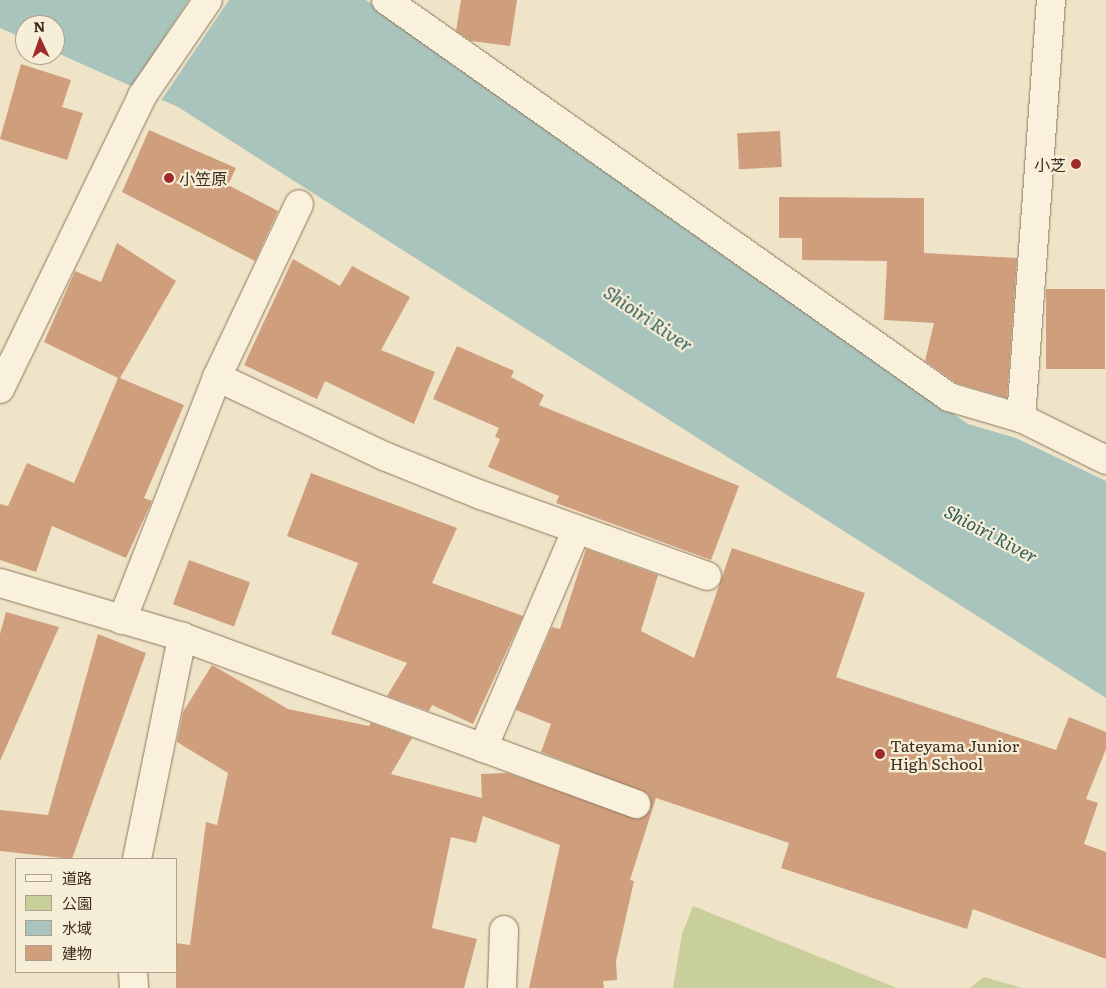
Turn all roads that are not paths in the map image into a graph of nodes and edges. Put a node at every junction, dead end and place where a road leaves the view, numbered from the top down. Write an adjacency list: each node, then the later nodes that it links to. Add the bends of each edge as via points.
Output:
1 (208, 0): 6 (street, via 142,96)
2 (386, 0): 7 (street, via 950,396)
3 (1051, 0): 7 (street)
4 (299, 204): 5 (street)
5 (217, 377): 9 (street, via 384,456); 12 (street)
6 (0, 389)
7 (1021, 418): 8 (street)
8 (1106, 460)
9 (576, 531): 10 (street); 14 (street)
10 (707, 576)
11 (0, 583): 12 (street)
12 (122, 620): 13 (street)
13 (182, 637): 14 (street); 16 (street)
14 (483, 748): 15 (street)
15 (636, 804)
16 (137, 858)
17 (504, 930): 20 (street)
18 (133, 973): 19 (street)
19 (134, 988)
20 (502, 988)

